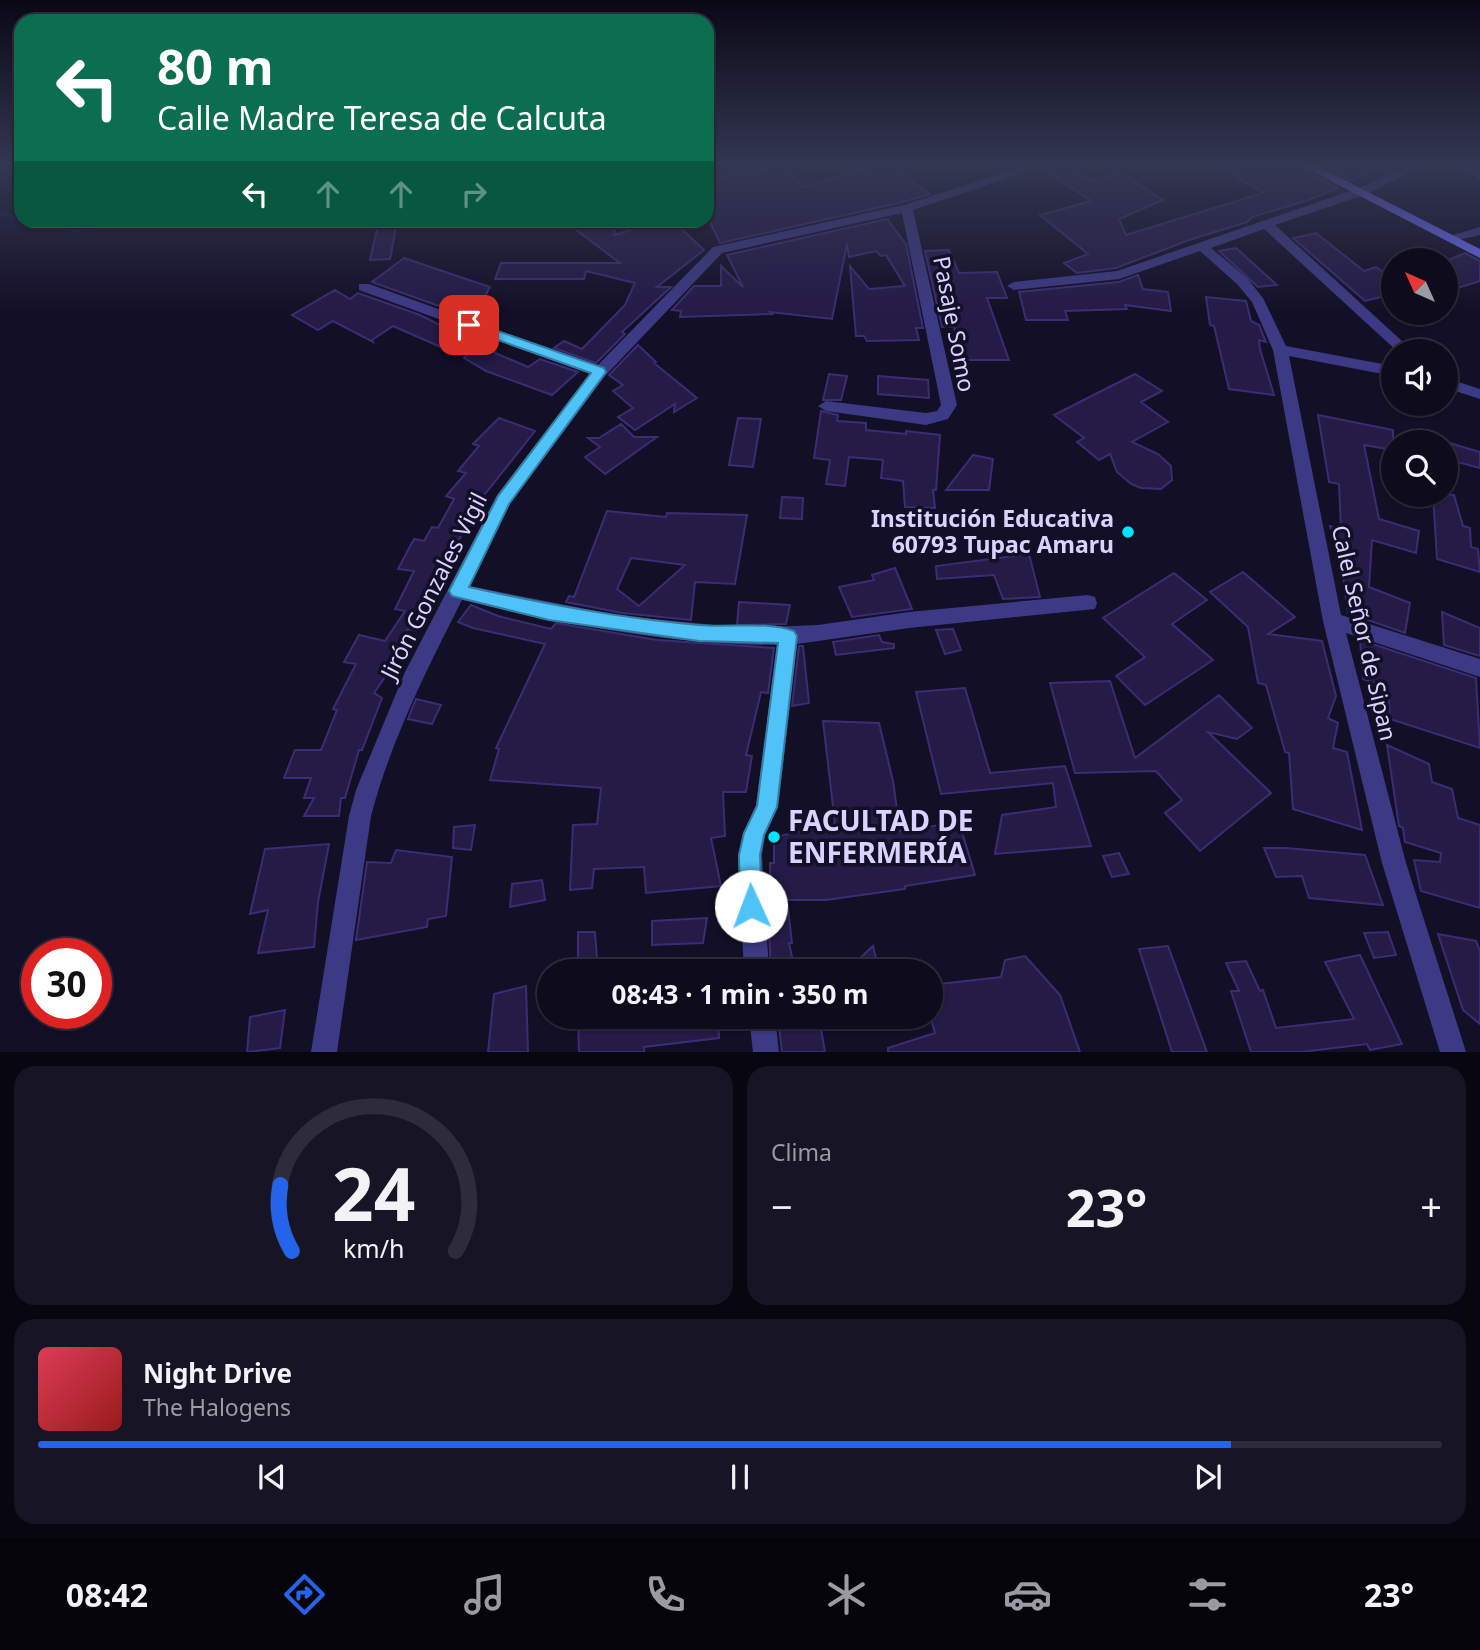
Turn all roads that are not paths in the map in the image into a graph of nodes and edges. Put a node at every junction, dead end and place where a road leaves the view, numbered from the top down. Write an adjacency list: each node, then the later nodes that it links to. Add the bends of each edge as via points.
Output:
1 (880, 214): 15 (street, Jirón Gonzales Vigil, via 718,250)
2 (908, 214): 18 (street, Pasaje Somo, via 949,405 942,415 926,419)
3 (1295, 214): 5 (street)
4 (1403, 214): 7 (street)
5 (1266, 224): 8 (street); 12 (street)
6 (1480, 230): 7 (street)
7 (1449, 238): 9 (street)
8 (1201, 246): 10 (street, via 1119,275); 13 (street, Calel Señor de Sipan, via 1258,301)
9 (1480, 254)
10 (1014, 286)
11 (364, 287): 15 (street)
12 (1393, 339)
13 (1280, 350): 14 (street); 21 (street, Calel Señor de Sipan)
14 (1381, 369)
15 (600, 372): 19 (street, Jirón Gonzales Vigil, via 503,500)
16 (1458, 387): 17 (street)
17 (1480, 394)
18 (826, 406)
19 (458, 591): 22 (street, via 549,612 651,627); 26 (street, Jirón Gonzales Vigil, via 412,678 367,790)
20 (1088, 603): 22 (street)
21 (1333, 621): 23 (street); 28 (street, Calel Señor de Sipan, via 1394,863)
22 (788, 636): 24 (street, via 766,807 750,855)
23 (1480, 668)
24 (755, 959)
25 (763, 1029): 27 (street)
26 (324, 1052)
27 (766, 1052)
28 (1453, 1052)

